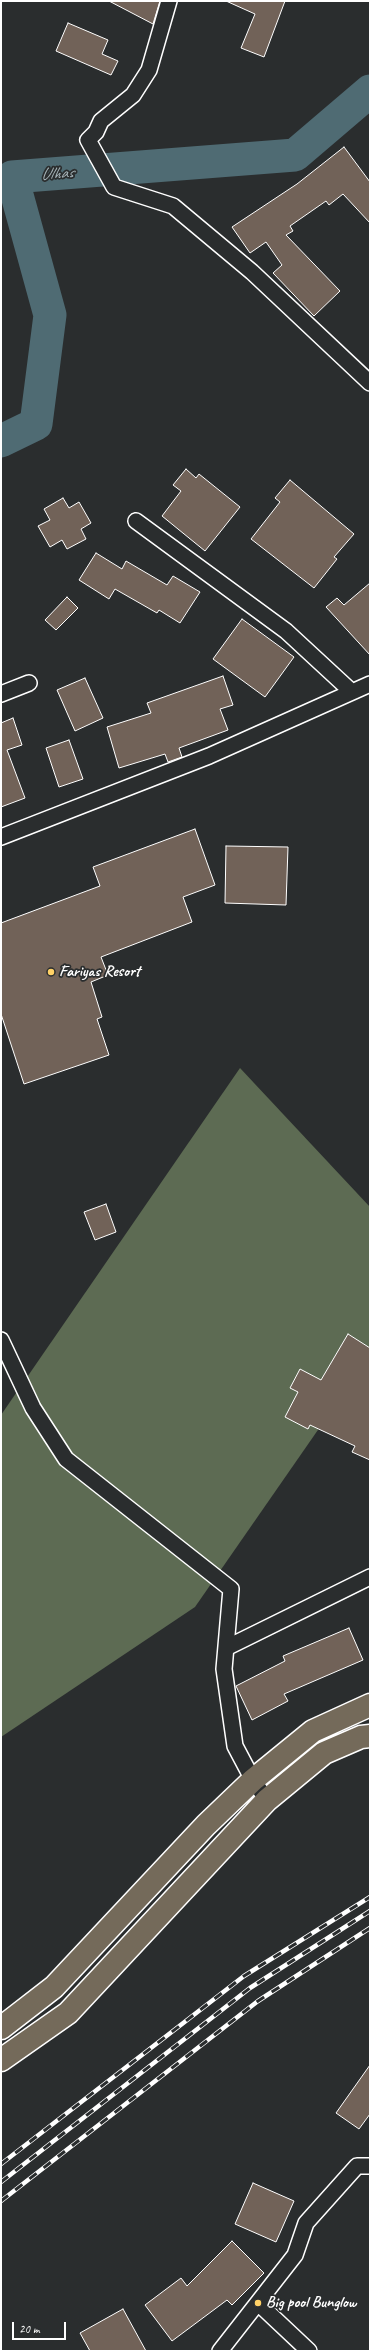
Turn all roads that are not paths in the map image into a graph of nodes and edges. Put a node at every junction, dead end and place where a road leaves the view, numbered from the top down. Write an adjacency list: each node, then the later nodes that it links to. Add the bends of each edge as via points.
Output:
1 (169, 1): 2 (street, via 149,70 133,95 101,121 96,132 88,140 114,187 173,206 252,272)
2 (370, 383)
3 (136, 521): 6 (street, via 286,631)
4 (29, 683): 7 (street)
5 (370, 684): 6 (street)
6 (352, 692): 8 (street, via 209,756)
7 (1, 694)
8 (1, 837)
9 (1, 1340): 11 (street, via 34,1408 66,1459 231,1589)
10 (370, 1577): 11 (street)
11 (226, 1648): 14 (street, via 224,1669 236,1746)
12 (370, 1705): 14 (highway, via 313,1731)
13 (370, 1736): 15 (highway, via 361,1737 324,1753)
14 (253, 1780): 15 (street); 16 (highway, via 206,1825 54,1987)
15 (267, 1800): 17 (highway, via 68,2012)
16 (1, 2028)
17 (1, 2060)
18 (370, 2166): 19 (street, via 357,2166 306,2223 295,2255)
19 (258, 2303): 20 (street); 21 (street)
20 (220, 2351)
21 (309, 2351)

